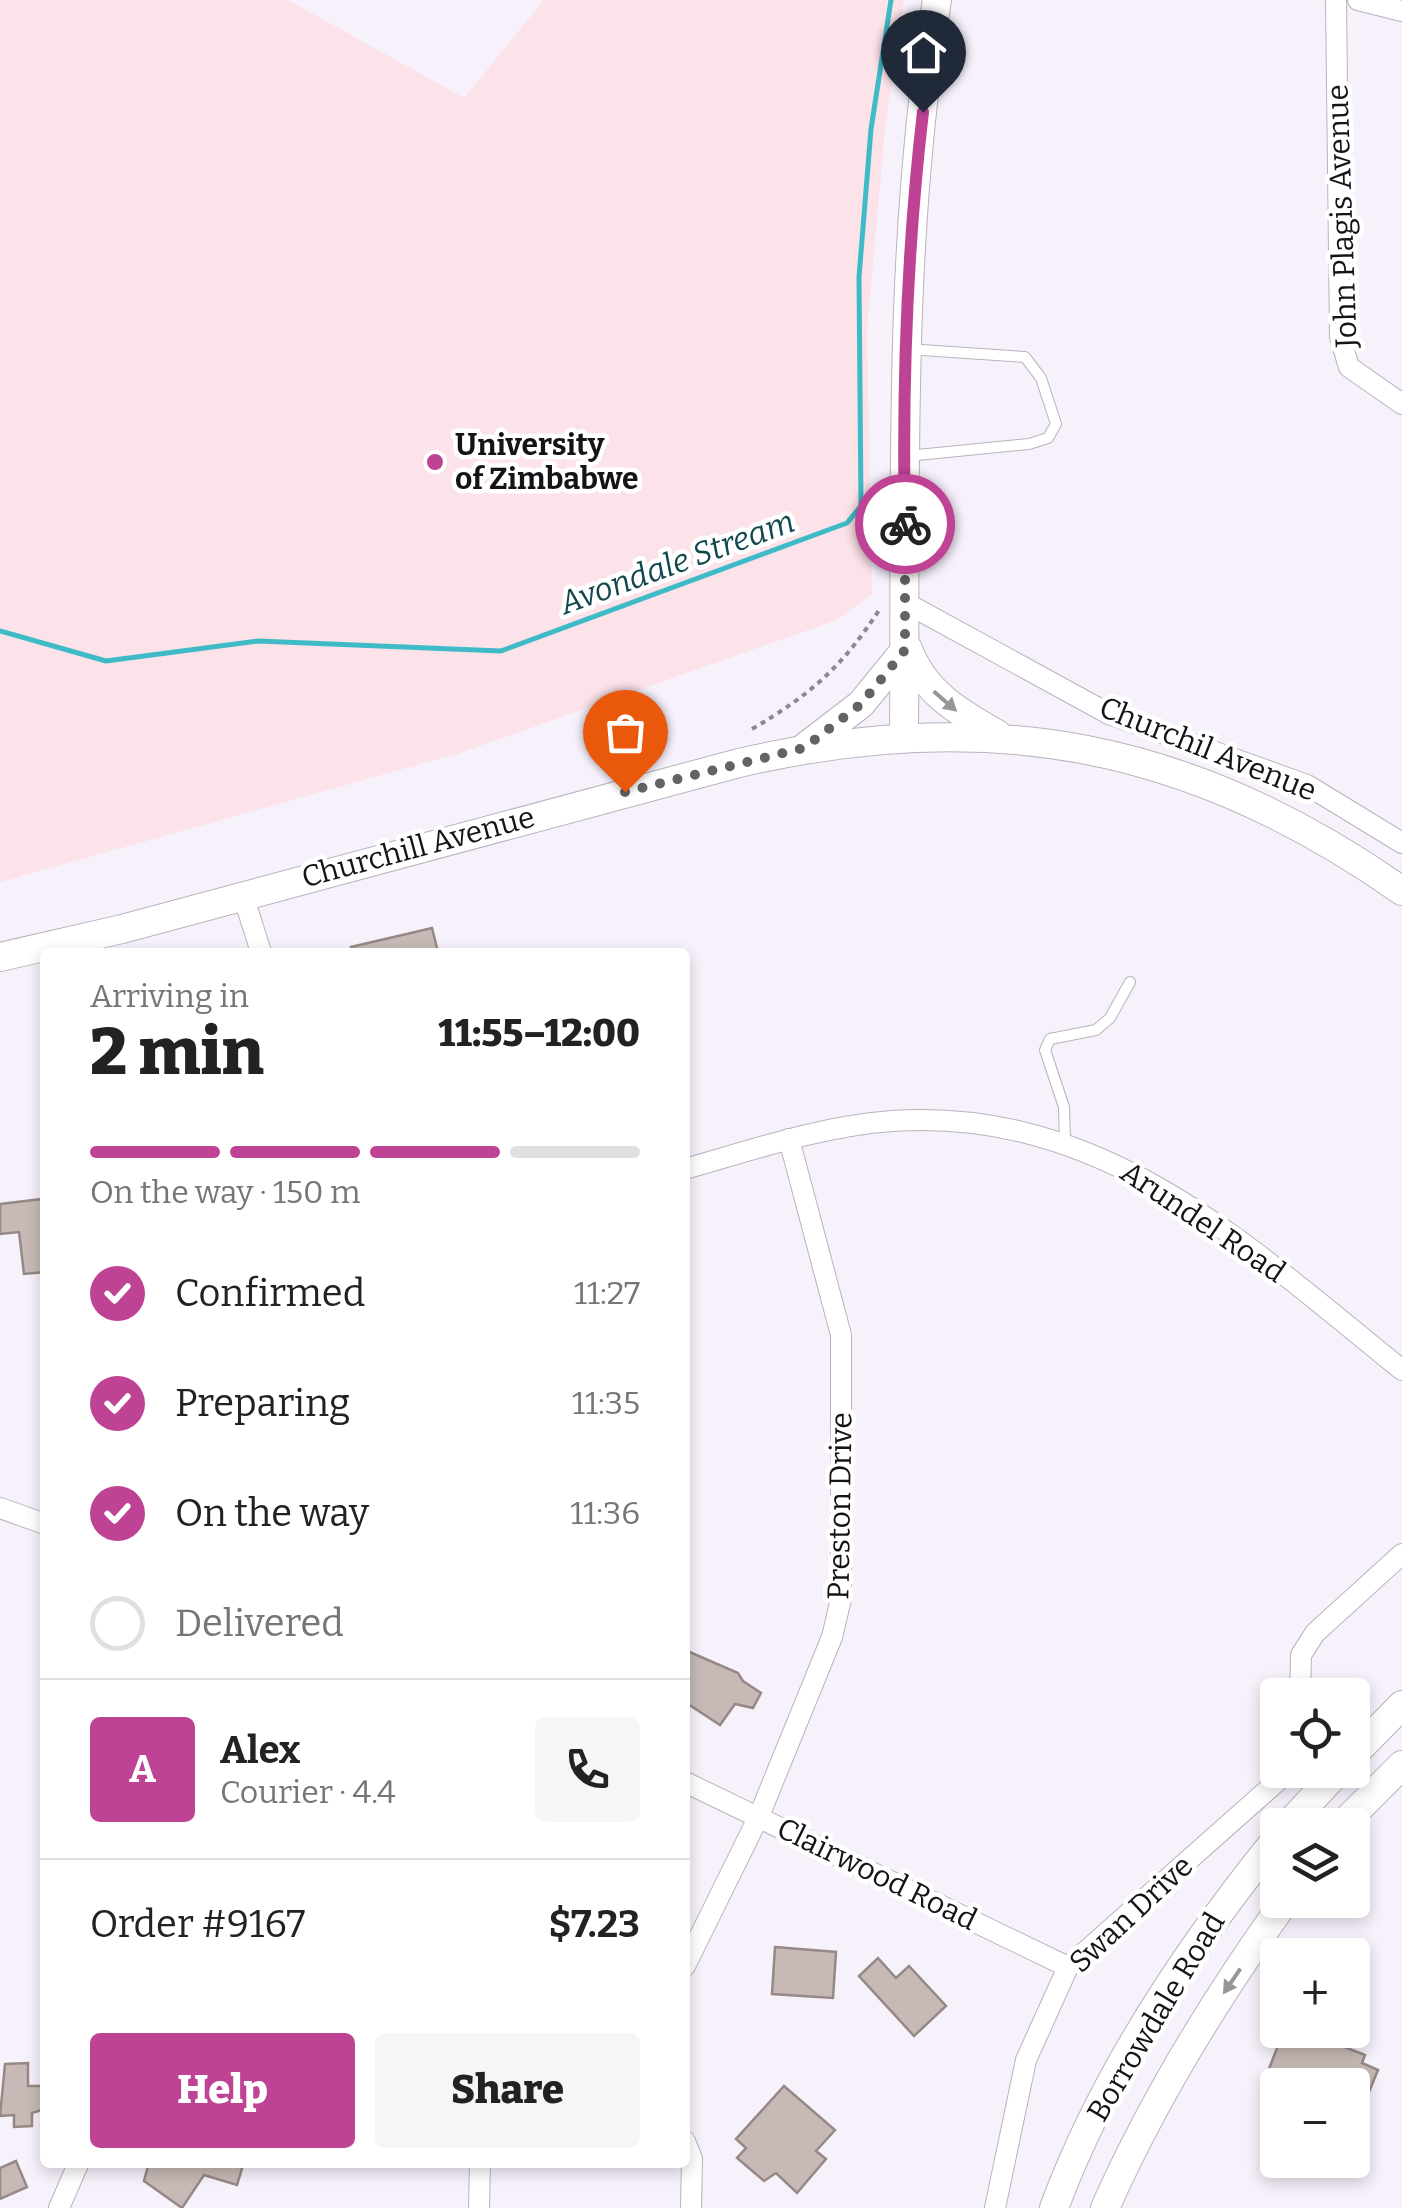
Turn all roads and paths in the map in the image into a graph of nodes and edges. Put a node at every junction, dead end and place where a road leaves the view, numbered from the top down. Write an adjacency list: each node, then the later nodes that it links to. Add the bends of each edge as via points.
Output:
1 (938, 0): 5 (main road, via 914,188)
2 (1336, 0): 6 (street, John Plagis Avenue, via 1340,337 1349,367)
3 (1358, 0): 4 (street)
4 (1402, 10)
5 (906, 349): 7 (main road); 7 (lane, via 1025,357 1041,378 1056,424 1048,438 1029,444)
6 (1402, 404)
7 (904, 456): 8 (main road)
8 (906, 603): 9 (main road); 13 (street, Churchil Avenue, via 1109,714 1307,785)
9 (905, 646): 10 (main road); 11 (main road, one-way to 11, via 938,696); 12 (main road, via 861,704)
10 (904, 737): 11 (main road, Churchill Avenue); 12 (main road, Churchill Avenue)
11 (1006, 740): 14 (main road, Churchill Avenue, via 1104,752 1197,779 1297,824)
12 (804, 748): 15 (main road, Churchill Avenue)
13 (1402, 843)
14 (1402, 891)
15 (244, 895): 16 (street); 17 (main road, Churchill Avenue)
16 (260, 948)
17 (0, 957)
18 (1130, 982): 20 (lane, via 1096,1030 1050,1039 1045,1050 1064,1107)
19 (789, 1140): 20 (street, Arundel Road, via 888,1121 942,1120); 21 (street, Arundel Road); 35 (street, Preston Drive, via 841,1335 841,1588 832,1637)
20 (1066, 1142): 22 (street, Arundel Road, via 1166,1190 1228,1232)
21 (690, 1167)
22 (1402, 1370)
23 (0, 1508): 24 (street)
24 (40, 1522)
25 (1402, 1554): 26 (street, via 1315,1634 1302,1655)
26 (1301, 1678)
27 (1402, 1705): 28 (main road)
28 (1370, 1738)
29 (1402, 1765): 34 (main road)
30 (690, 1784): 35 (street, Clairwood Road)
31 (1270, 1788): 39 (street, Swan Drive)
32 (1323, 1788): 33 (main road)
33 (1304, 1808)
34 (1359, 1808)
35 (759, 1816): 38 (street, Preston Drive); 39 (street, Clairwood Road)
36 (1260, 1859): 47 (main road, Borrowdale Road, via 1137,2038)
37 (1274, 1918): 48 (main road, Borrowdale Road, one-way to 48, via 1205,2021)
38 (690, 1956)
39 (1068, 1968): 46 (street, Swan Drive, via 1026,2060)
40 (690, 2153): 45 (street)
41 (77, 2168): 43 (street)
42 (480, 2168): 44 (street)
43 (60, 2208)
44 (479, 2208)
45 (692, 2208)
46 (994, 2208)
47 (1054, 2208)
48 (1105, 2208)

